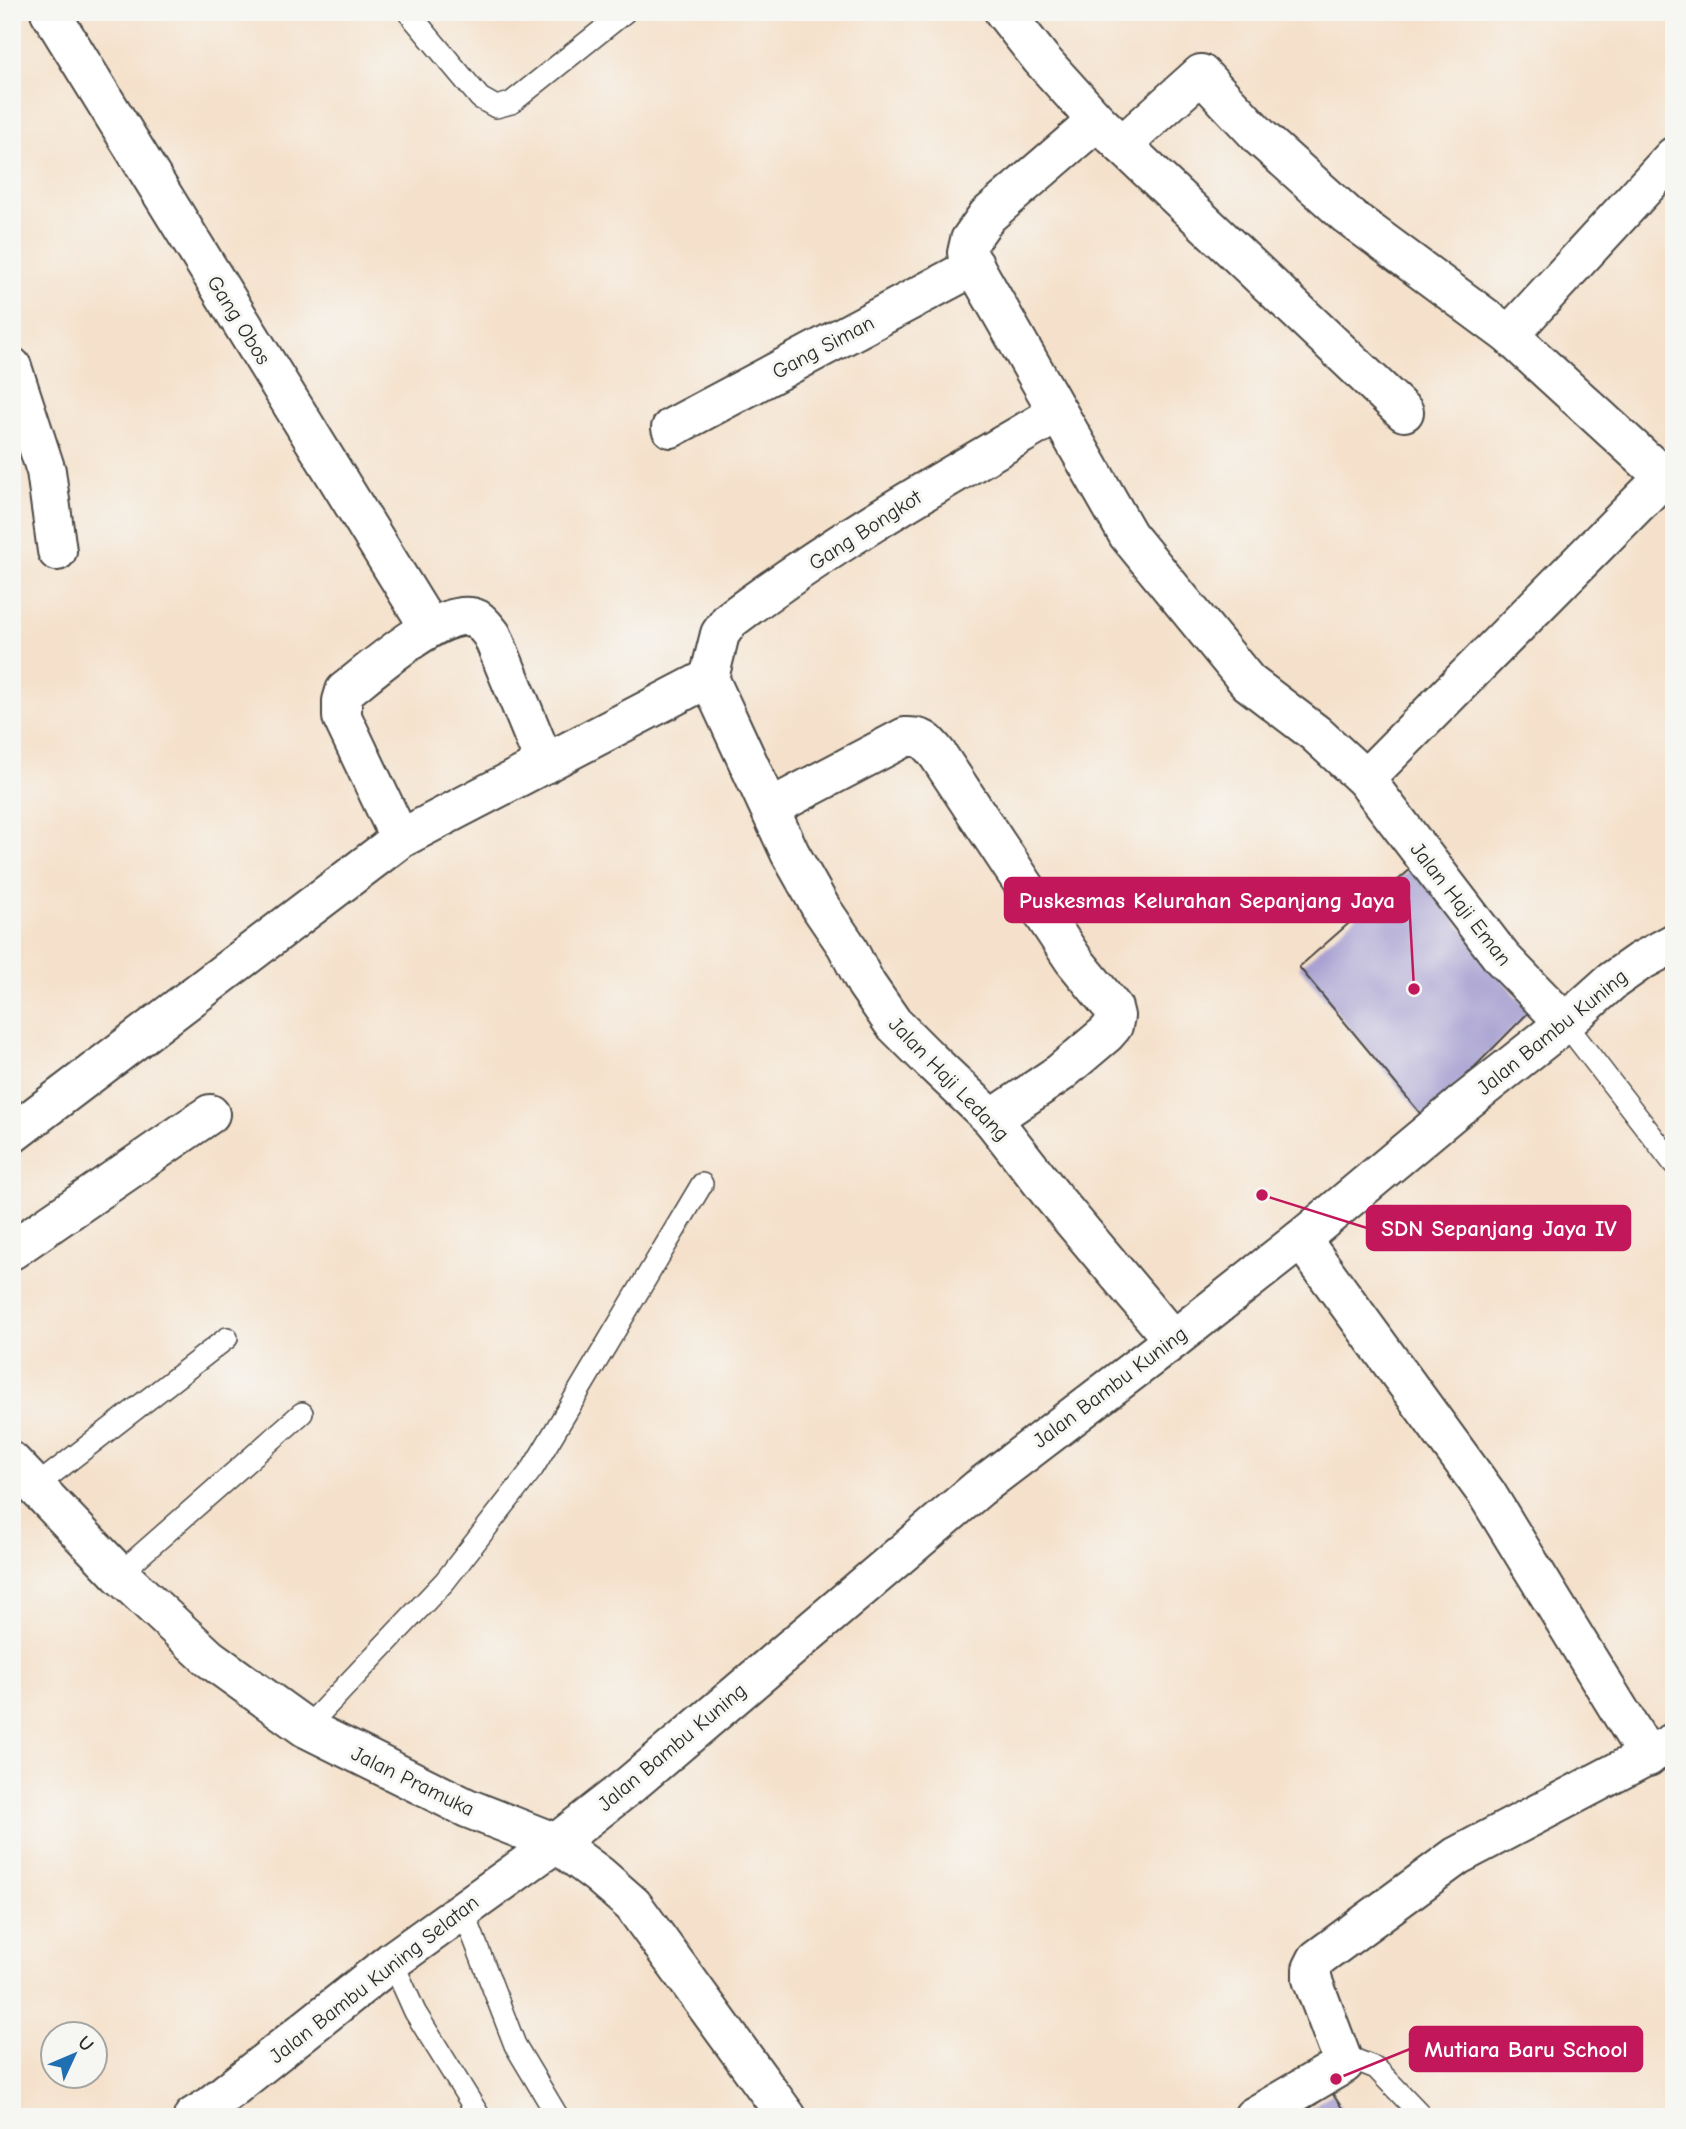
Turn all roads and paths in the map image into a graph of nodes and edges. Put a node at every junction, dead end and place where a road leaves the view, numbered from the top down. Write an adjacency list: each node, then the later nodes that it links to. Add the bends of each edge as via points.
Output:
1 (50, 12): 15 (street, Gang Obos)
2 (408, 12): 3 (lane, via 480,98 496,107 511,103)
3 (625, 12)
4 (1004, 12): 5 (street)
5 (1110, 133): 7 (street, via 988,216 970,240 967,253); 8 (street, via 1201,74 1261,138 1347,215); 10 (street)
6 (1674, 156): 8 (street)
7 (975, 266): 11 (street, Jalan Haji Eman); 12 (street, Gang Siman)
8 (1509, 335): 13 (street)
9 (12, 367): 14 (street, via 46,471)
10 (1404, 412)
11 (1058, 413): 16 (street, Gang Bongkot, via 833,549 730,620 720,634); 18 (street, Jalan Haji Eman, via 1128,535 1230,661 1248,682 1315,733)
12 (671, 428)
13 (1669, 473): 18 (street)
14 (57, 551)
15 (429, 628): 17 (street, via 453,618 470,618 492,635); 20 (street, via 345,691 342,701 342,717)
16 (709, 678): 17 (street); 19 (street, Jalan Haji Ledang)
17 (545, 764): 20 (street)
18 (1365, 779): 22 (street, Jalan Haji Eman, via 1502,958)
19 (770, 808): 24 (street, Jalan Haji Ledang, via 821,908 893,1023); 24 (street, via 905,737 926,739 938,755 1115,1016 1106,1034 1060,1073)
20 (400, 839): 25 (street)
21 (1674, 943): 22 (street, Jalan Bambu Kuning, via 1612,981)
22 (1565, 1023): 26 (lane); 28 (street, Jalan Bambu Kuning)
23 (210, 1114): 29 (street)
24 (992, 1119): 31 (street, Jalan Haji Ledang)
25 (12, 1134)
26 (1674, 1164)
27 (702, 1184): 35 (lane, via 533,1468 445,1581)
28 (1301, 1240): 31 (street, Jalan Bambu Kuning); 36 (street, via 1487,1494)
29 (12, 1250)
30 (227, 1338): 33 (lane)
31 (1173, 1340): 37 (street, Jalan Bambu Kuning, via 979,1488)
32 (302, 1413): 34 (lane)
33 (24, 1475): 34 (street, Jalan Pramuka)
34 (119, 1574): 35 (street, Jalan Pramuka, via 209,1657)
35 (306, 1728): 37 (street, Jalan Pramuka, via 467,1808)
36 (1661, 1750): 40 (street, via 1457,1856 1317,1959 1312,1979)
37 (556, 1843): 38 (street, Jalan Bambu Kuning Selatan); 44 (street, Jalan Pramuka, via 633,1905)
38 (463, 1910): 39 (street, Jalan Bambu Kuning Selatan); 43 (lane, via 515,2045)
39 (392, 1961): 41 (street, Jalan Bambu Kuning Selatan); 42 (lane, via 415,2012)
40 (1344, 2064): 45 (street); 46 (lane, via 1353,2059 1377,2068)
41 (204, 2114)
42 (480, 2117)
43 (558, 2117)
44 (788, 2117)
45 (1253, 2117)
46 (1423, 2117)

